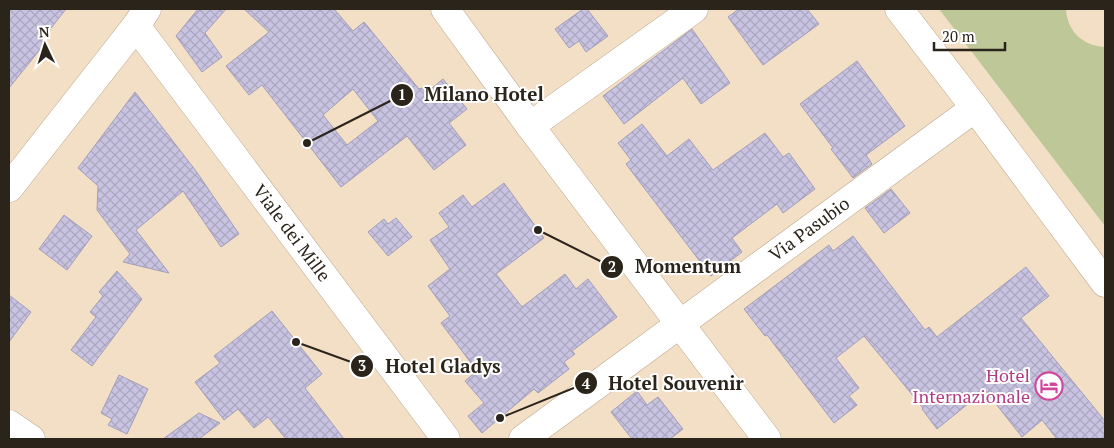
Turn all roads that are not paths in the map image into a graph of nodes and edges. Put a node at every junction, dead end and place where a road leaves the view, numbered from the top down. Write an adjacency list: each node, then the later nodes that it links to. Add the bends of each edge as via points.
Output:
1 (445, 9): 6 (street)
2 (694, 9): 6 (street)
3 (899, 9): 5 (street)
4 (141, 18): 7 (street); 12 (street, Viale dei Mille)
5 (975, 108): 8 (street); 9 (street, Via Pasubio)
6 (530, 126): 9 (street)
7 (9, 188)
8 (1105, 283)
9 (680, 326): 13 (street, Via Pasubio); 14 (street)
10 (9, 424): 11 (street)
11 (31, 439)
12 (446, 439)
13 (523, 439)
14 (767, 439)

